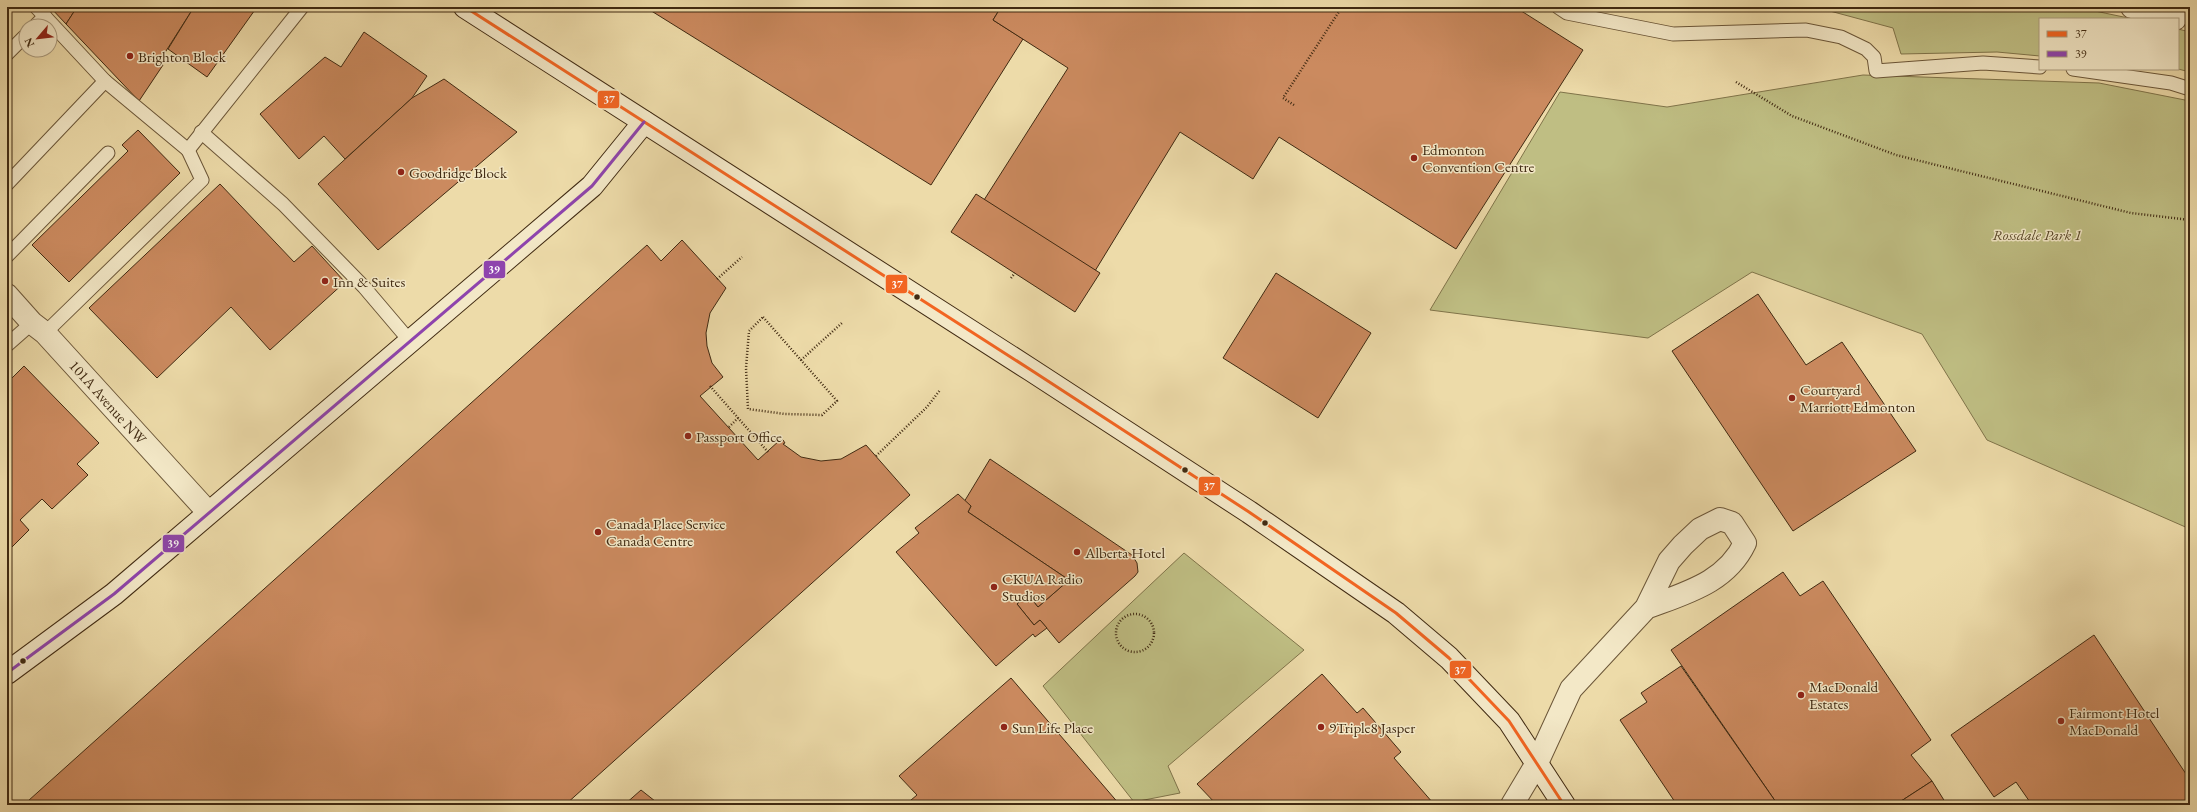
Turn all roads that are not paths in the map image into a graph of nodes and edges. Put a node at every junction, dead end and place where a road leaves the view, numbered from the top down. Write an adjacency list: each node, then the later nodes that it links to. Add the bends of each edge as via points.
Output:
1 (302, 7): 18 (lane)
2 (466, 7): 17 (main road)
3 (1558, 7): 13 (lane, via 1567,13 1673,34 1806,30 1841,37 1866,49 1874,57 1876,71 1983,63)
4 (2132, 7): 8 (main road)
5 (2186, 7): 6 (main road)
6 (2190, 8)
7 (40, 12): 15 (lane)
8 (2173, 18)
9 (2179, 20): 10 (main road)
10 (2190, 23)
11 (18, 43): 12 (lane)
12 (7, 54)
13 (2039, 67)
14 (2080, 70): 16 (lane, via 2172,83)
15 (105, 81): 19 (lane); 21 (lane)
16 (2190, 89)
17 (644, 122): 25 (main road, via 592,186); 30 (main road, via 1025,366 1396,613 1449,658 1509,721)
18 (201, 132): 19 (lane); 25 (lane, via 283,204 364,287)
19 (188, 150): 24 (lane, via 202,180)
20 (108, 153): 22 (lane)
21 (7, 184)
22 (7, 256)
23 (7, 295): 24 (main road, 101A Avenue NW)
24 (38, 328): 26 (lane); 27 (main road, 101A Avenue NW)
25 (409, 340): 27 (main road)
26 (7, 345)
27 (208, 512): 29 (main road, via 114,594)
28 (1646, 608): 28 (main road, via 1705,586 1728,568 1740,555 1745,543 1732,523 1720,519 1700,529 1683,545 1669,561); 30 (main road, via 1571,689)
29 (7, 673)
30 (1537, 763): 31 (main road); 32 (main road)
31 (1512, 805)
32 (1564, 805)

